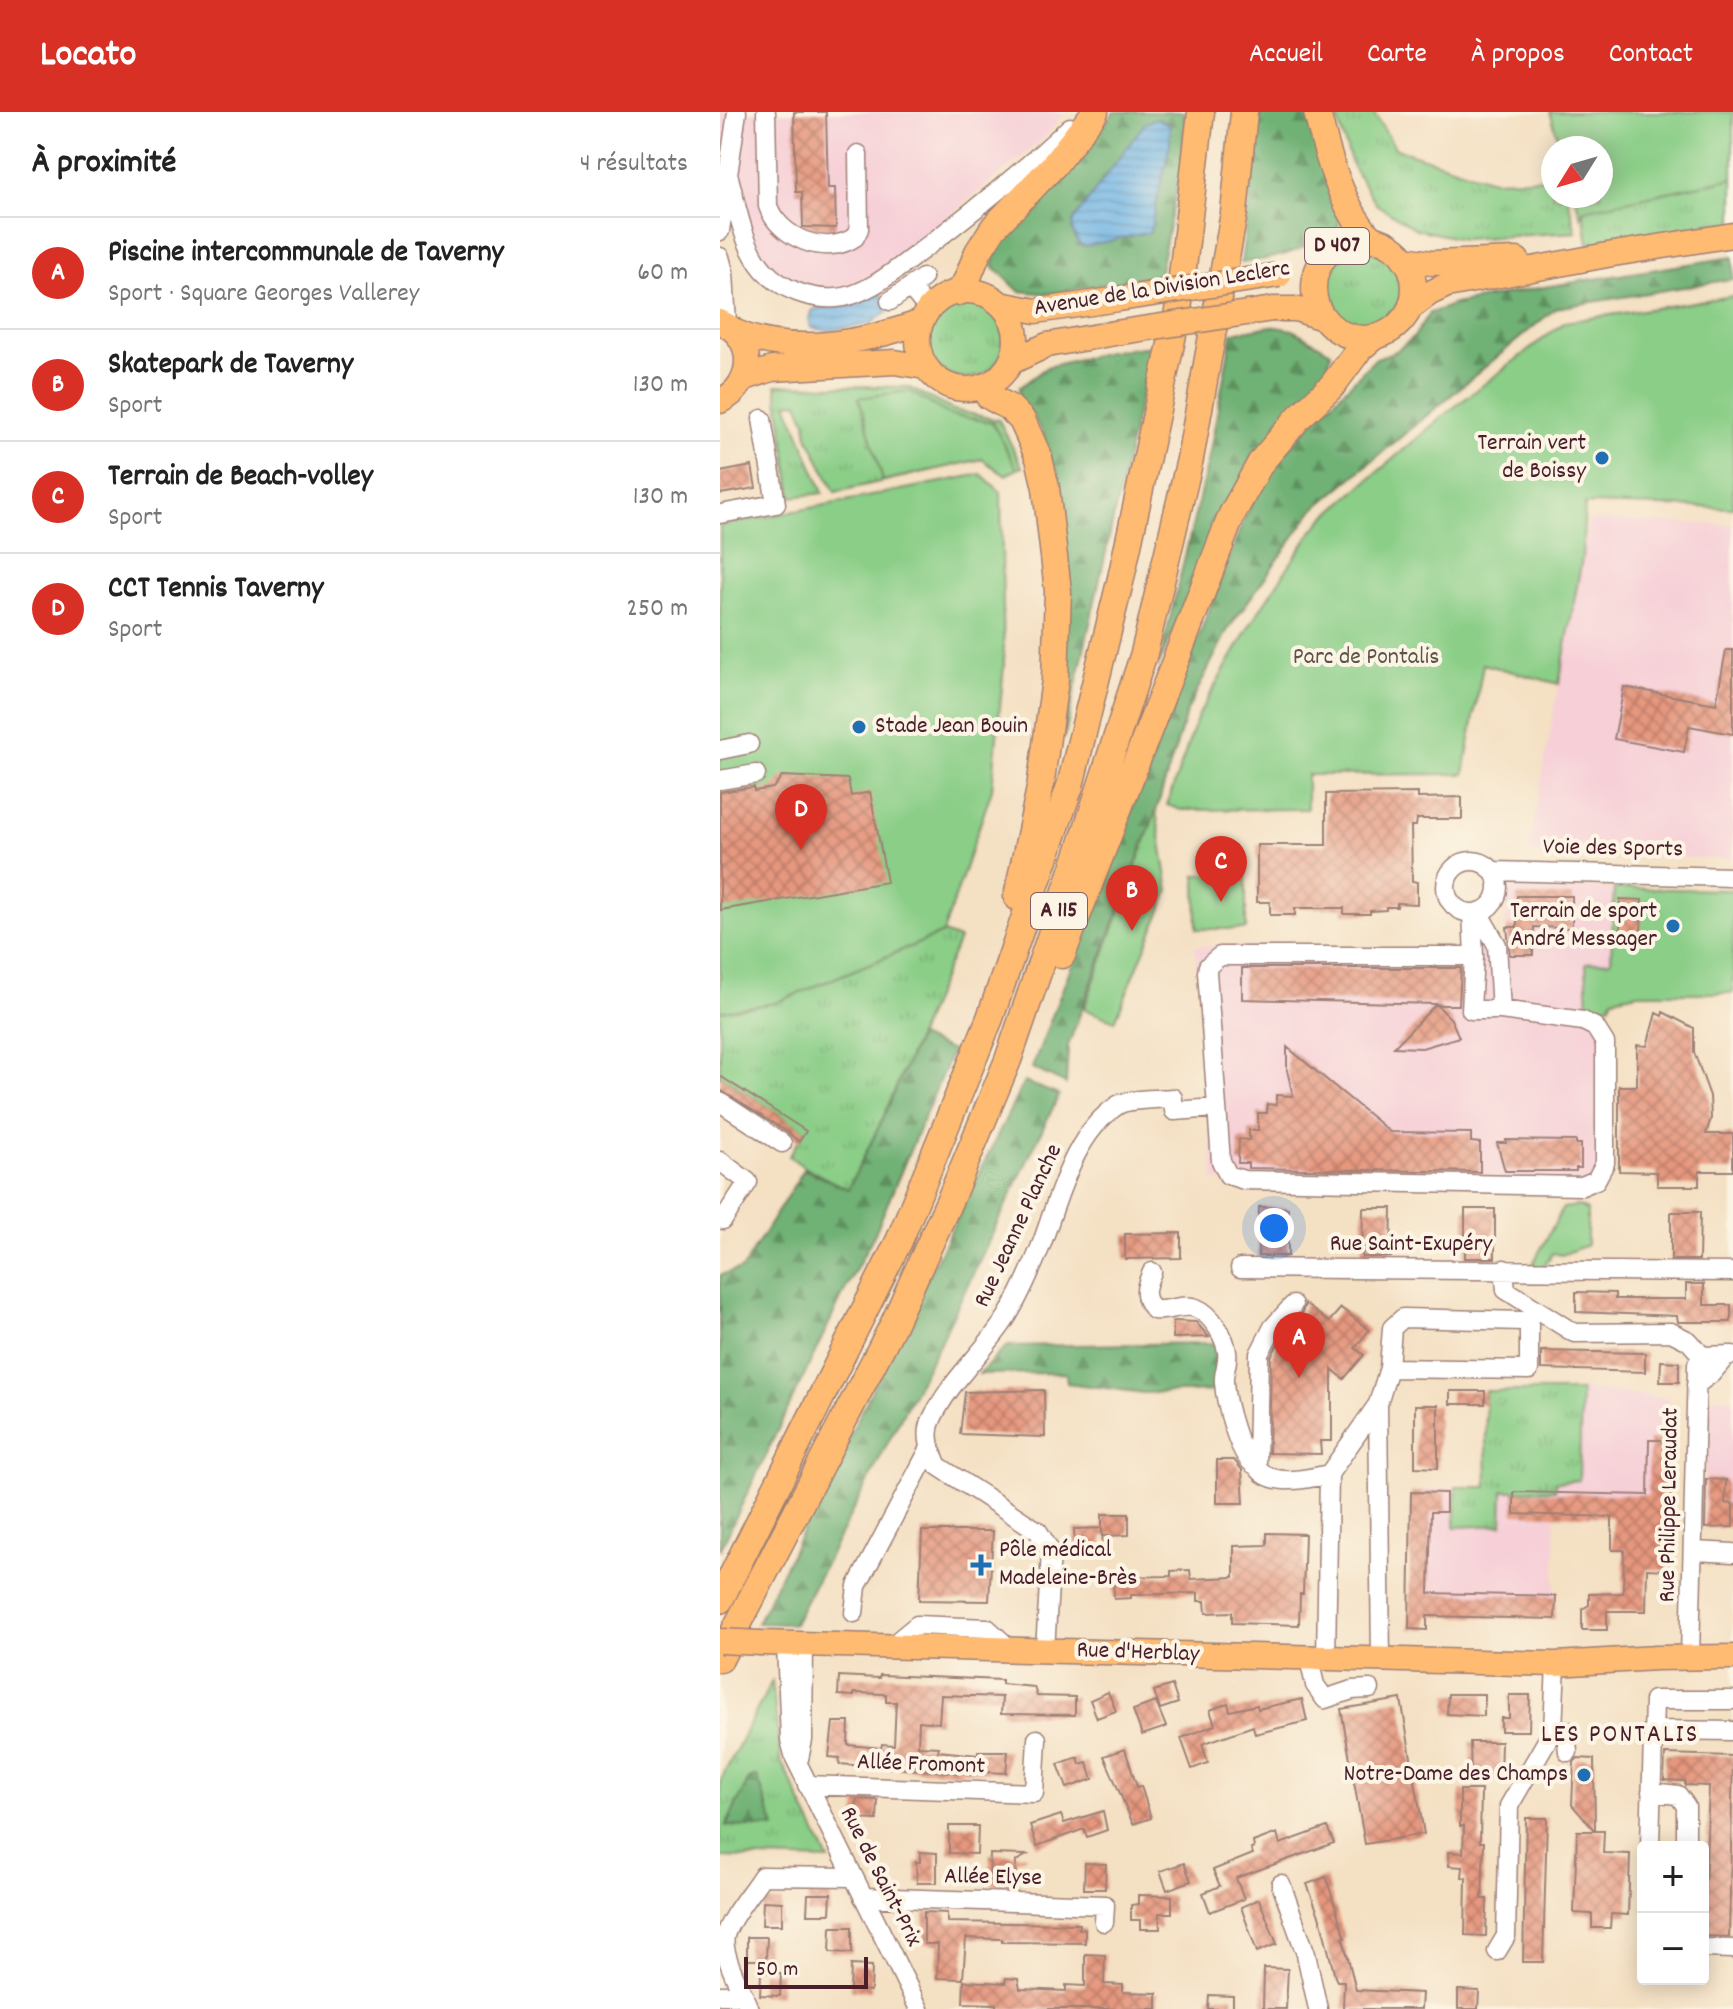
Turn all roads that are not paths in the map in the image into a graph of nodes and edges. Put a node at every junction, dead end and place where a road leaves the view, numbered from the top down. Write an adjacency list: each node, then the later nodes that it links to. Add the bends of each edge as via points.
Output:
1 (729, 112): 9 (street)
2 (737, 112): 9 (street)
3 (766, 112): 10 (street, via 768,206 795,238 834,245 855,237)
4 (1095, 112): 19 (highway, via 1054,165 994,227)
5 (1201, 112): 43 (highway, A 115, via 1178,311 1121,578 1070,786)
6 (1244, 112): 44 (highway, A 115, via 1234,213 1190,459 1144,653)
7 (1317, 112): 14 (highway, via 1343,192)
8 (1077, 120): 11 (street, via 1020,175 901,265 837,298 797,292 762,268 741,222)
9 (732, 134): 11 (street)
10 (858, 154)
11 (728, 174): 12 (street)
12 (720, 231)
13 (1733, 235): 15 (main road, D 407)
14 (1371, 239): 17 (main road, D 407); 18 (main road, D 407, via 1344,243)
15 (1607, 255): 17 (main road, D 407, via 1444,263); 22 (main road, D 407, via 1447,285)
16 (720, 257): 25 (street)
17 (1404, 259): 22 (main road, D 407, via 1414,283)
18 (1323, 260): 21 (main road, Avenue de la Division Leclerc / D 407, bridge, via 1279,275 1045,311); 24 (main road, D 407, via 1314,294)
19 (958, 292): 21 (main road, via 976,292); 23 (main road, via 941,298)
20 (890, 301): 23 (street, via 916,283)
21 (1000, 304): 27 (main road, via 1014,327)
22 (1410, 308): 26 (main road, D 407, via 1391,331)
23 (924, 315): 25 (main road, via 891,333 800,345 767,343); 28 (main road, via 918,350)
24 (1325, 319): 26 (main road, via 1346,335); 27 (main road, Avenue de la Division Leclerc, bridge, via 1296,309 1273,309 1047,345)
25 (728, 326): 29 (main road, via 748,353)
26 (1372, 338): 44 (highway, via 1261,462 1232,514 1036,1021)
27 (1011, 362): 30 (main road)
28 (925, 367): 29 (main road, via 895,362 772,369); 30 (main road, via 946,386)
29 (745, 378): 31 (main road)
30 (983, 387): 43 (highway, via 1022,420 1039,458 1058,591 1055,680 1040,788)
31 (720, 401)
32 (762, 419): 33 (street, via 776,504)
33 (720, 514)
34 (749, 744): 35 (street)
35 (720, 750)
36 (756, 774): 37 (street)
37 (720, 780)
38 (1493, 871): 39 (street, Voie des Sports); 40 (street, via 1498,890 1494,900); 40 (street, via 1471,861 1452,869 1447,879 1450,900 1457,908)
39 (1733, 877)
40 (1475, 912): 41 (street); 42 (street, via 1497,945)
41 (1474, 952): 42 (street, via 1471,1010); 46 (street, via 1220,956 1207,972)
42 (1501, 1010): 46 (street, via 1583,1021 1595,1027 1605,1043 1605,1163 1596,1180 1582,1186 1244,1180 1228,1175 1221,1161)
43 (990, 1018): 66 (highway, A 115, via 899,1241)
44 (1008, 1060): 74 (highway, A 115, via 893,1325)
45 (720, 1102): 47 (street)
46 (1217, 1108): 61 (street, Rue Jeanne Planche, via 1174,1111 1173,1098 1120,1103 1094,1129 1064,1174 1039,1250 1008,1315 931,1421)
47 (782, 1143)
48 (720, 1161): 49 (street, via 748,1182 723,1220)
49 (720, 1217)
50 (1240, 1268): 51 (street, Rue Saint-Exupéry)
51 (1504, 1269): 53 (street); 55 (street, Rue Saint-Exupéry, via 1506,1290)
52 (1152, 1272): 62 (street, via 1145,1286 1146,1302 1154,1310 1192,1306 1206,1312 1221,1334 1232,1421 1246,1457)
53 (1733, 1272)
54 (1293, 1305): 62 (street, via 1259,1354)
55 (1533, 1317): 57 (street, Rue Saint-Exupéry, via 1574,1333 1671,1332); 58 (street, via 1403,1318 1392,1328); 58 (street, via 1529,1370)
56 (1730, 1355): 57 (street); 59 (street)
57 (1702, 1356): 59 (street, Rue Philippe Leraudat)
58 (1389, 1368): 60 (street)
59 (1696, 1385): 64 (street, Rue Philippe Leraudat)
60 (1378, 1404): 63 (street); 76 (street)
61 (930, 1448): 67 (street, via 857,1586); 71 (street, via 938,1466 1038,1531 1051,1552)
62 (1257, 1466): 63 (street, via 1274,1479)
63 (1329, 1474): 75 (street)
64 (1694, 1551): 65 (street); 72 (street, Rue Philippe Leraudat)
65 (1733, 1553)
66 (720, 1600)
67 (854, 1613)
68 (720, 1641): 69 (main road, Rue d'Herblay, bridge)
69 (795, 1645): 71 (main road, Rue d'Herblay); 86 (street, Rue de Saint-Prix, via 790,1740)
70 (1733, 1648): 72 (street)
71 (1045, 1650): 75 (main road, Rue d'Herblay)
72 (1699, 1657): 73 (main road, Rue d'Herblay); 77 (main road, Rue d'Herblay)
73 (1733, 1657)
74 (720, 1659)
75 (1318, 1659): 76 (main road, Rue d'Herblay); 79 (street, via 1315,1685 1325,1699)
76 (1381, 1660): 77 (main road, Rue d'Herblay)
77 (1556, 1664): 78 (main road, Rue d'Herblay); 81 (street)
78 (1733, 1673)
79 (1370, 1689)
80 (1733, 1700): 82 (street, via 1654,1700)
81 (1553, 1730): 85 (street, via 1566,1730); 96 (street, via 1509,1806 1506,1936)
82 (1653, 1730): 83 (street); 87 (street)
83 (1733, 1731)
84 (1037, 1739): 86 (street, Allée Fromont, via 1044,1794)
85 (1568, 1752)
86 (807, 1785): 90 (street, Rue de Saint-Prix)
87 (1651, 1792): 88 (street); 89 (street, via 1678,1795 1686,1806)
88 (1650, 1841)
89 (1686, 1841)
90 (853, 1877): 92 (street, Rue de Saint-Prix); 98 (street, via 762,1876 725,1934 726,1953)
91 (1281, 1884): 100 (street, via 1306,1954)
92 (863, 1897): 93 (street, Allée Elyse, via 1105,1905); 99 (street, Rue de Saint-Prix)
93 (1104, 1922)
94 (1709, 1948): 95 (street)
95 (1733, 1949)
96 (1497, 1951)
97 (720, 1995): 98 (street)
98 (747, 2002)
99 (919, 2009)
100 (1318, 2009)

